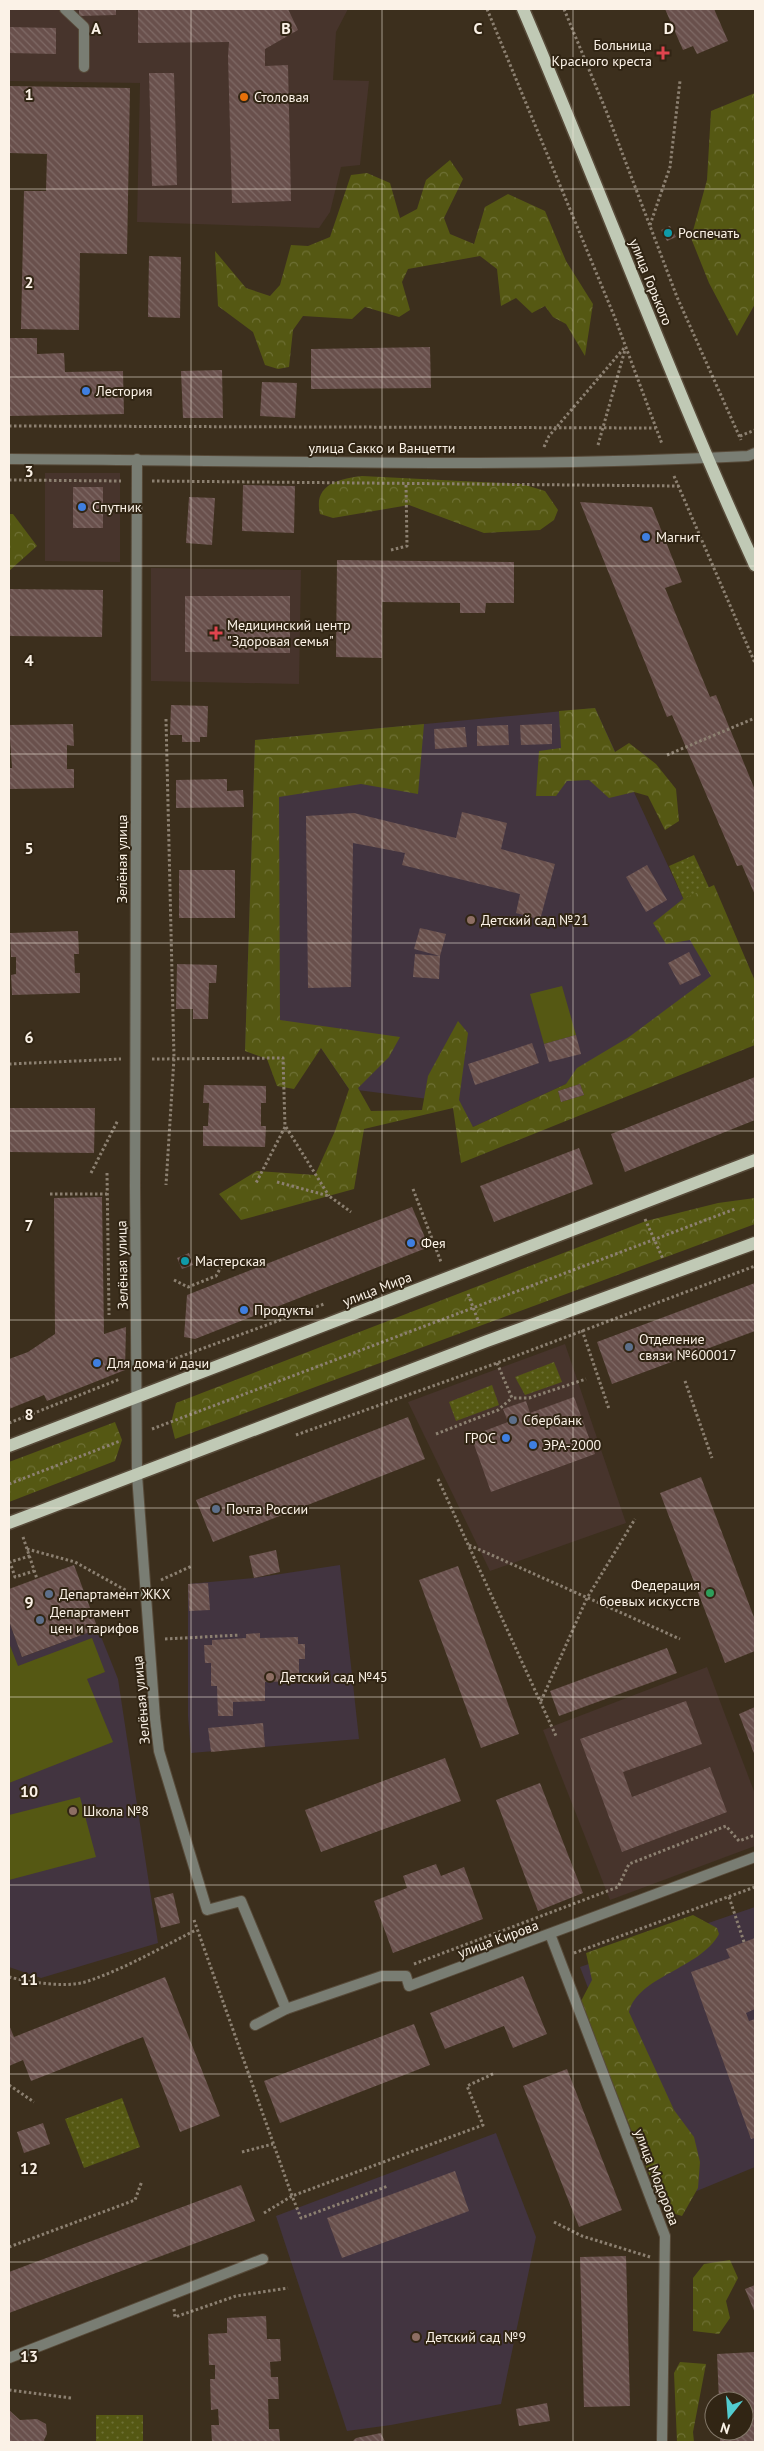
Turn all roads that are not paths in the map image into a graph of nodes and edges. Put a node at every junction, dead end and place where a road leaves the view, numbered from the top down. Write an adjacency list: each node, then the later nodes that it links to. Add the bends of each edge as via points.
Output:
1 (65, 9): 3 (street, via 84,27)
2 (522, 9): 5 (main road, улица Горького, via 574,127)
3 (84, 67)
4 (752, 454): 5 (street, улица Сакко и Ванцетти)
5 (708, 458): 7 (street, улица Сакко и Ванцетти, via 307,462); 8 (main road, улица Горького)
6 (9, 459): 7 (street, улица Сакко и Ванцетти)
7 (137, 459): 11 (street, Зелёная улица, via 135,1059)
8 (755, 565)
9 (755, 1160): 11 (main road, улица Мира)
10 (755, 1243): 13 (main road)
11 (138, 1397): 12 (main road, улица Мира); 13 (street, Зелёная улица)
12 (9, 1446)
13 (137, 1475): 14 (main road); 17 (street, Зелёная улица, via 159,1751 207,1910 241,1901)
14 (9, 1523)
15 (755, 1857): 16 (street, улица Кирова)
16 (550, 1934): 17 (street, улица Кирова, via 410,1986 406,1976 382,1976); 21 (street, улица Модорова, via 665,2236)
17 (286, 2009): 18 (street, улица Кирова)
18 (255, 2025)
19 (263, 2260): 20 (street)
20 (9, 2358)
21 (662, 2442)

